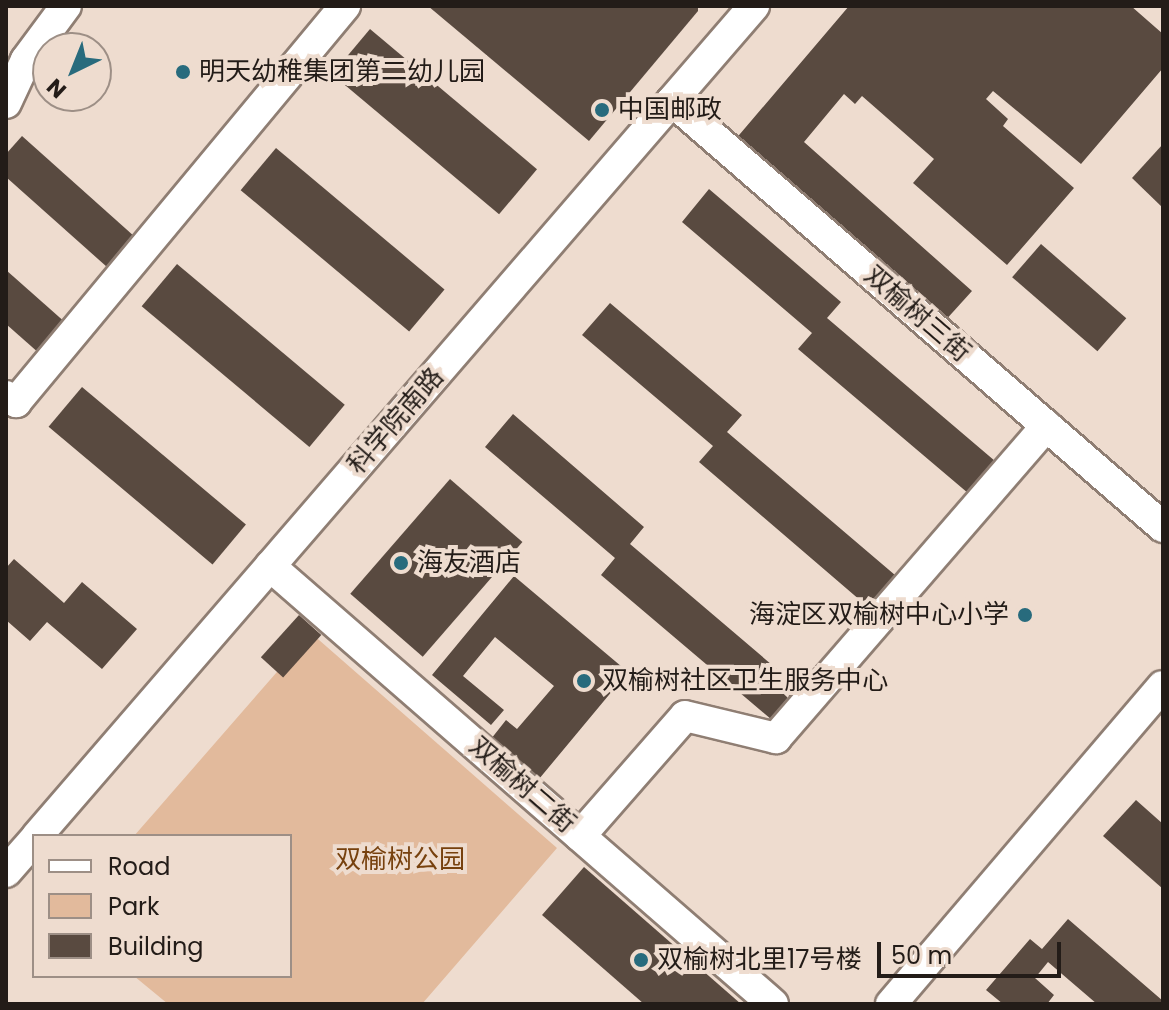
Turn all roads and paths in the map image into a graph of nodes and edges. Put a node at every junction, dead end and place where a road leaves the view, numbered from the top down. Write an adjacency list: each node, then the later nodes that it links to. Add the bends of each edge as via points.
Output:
1 (66, 6): 5 (street, via 26,60)
2 (345, 6): 6 (street, via 16,402)
3 (752, 7): 4 (street, 科学院南路)
4 (672, 101): 7 (street, 双榆树三街); 9 (street, 科学院南路)
5 (6, 103)
6 (6, 396)
7 (1046, 426): 8 (street, 双榆树三街); 12 (street, via 776,738 685,716)
8 (1163, 527)
9 (270, 566): 11 (street, 科学院南路); 12 (street, 双榆树二街)
10 (1163, 686): 16 (street)
11 (39, 834)
12 (580, 836): 15 (street, 双榆树二街)
13 (32, 843): 14 (street, 科学院南路)
14 (6, 872)
15 (773, 1004)
16 (891, 1004)

